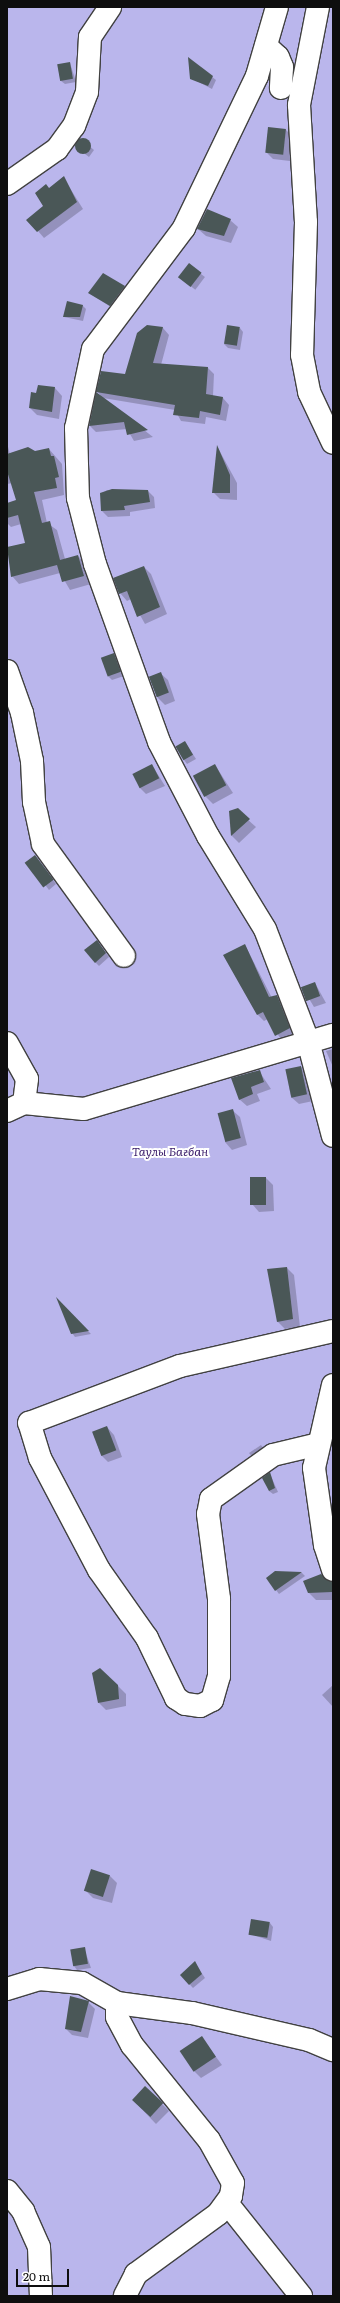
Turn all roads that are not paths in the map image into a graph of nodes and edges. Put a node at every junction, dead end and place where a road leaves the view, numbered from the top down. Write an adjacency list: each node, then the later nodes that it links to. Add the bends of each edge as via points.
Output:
1 (110, 7): 6 (street, via 90,37 87,92 74,126 57,149)
2 (277, 7): 4 (street)
3 (318, 7): 7 (street, via 299,105 306,222 302,355 309,392)
4 (266, 46): 5 (street, via 276,54 282,67); 11 (street, via 253,83 184,228 93,349 76,428 78,498 95,564 159,742 208,836 265,929)
5 (281, 88)
6 (7, 184)
7 (333, 443)
8 (7, 671): 9 (street, via 22,713 32,761 34,802 43,844)
9 (124, 956)
10 (333, 1035): 11 (street)
11 (308, 1041): 13 (street, via 84,1109); 14 (street)
12 (7, 1043): 13 (street, via 28,1079)
13 (15, 1107)
14 (333, 1136)
15 (333, 1331): 17 (street, via 173,1368 29,1423 40,1458 99,1570 147,1638 176,1698 185,1704 200,1706 212,1700 219,1676 219,1599 208,1514 211,1499 273,1455)
16 (333, 1385): 17 (street)
17 (319, 1444): 18 (street, via 314,1468 316,1494)
18 (333, 1570)
19 (7, 1988): 20 (street, via 39,1979 82,1983)
20 (117, 2003): 21 (street, via 192,2013 308,2040); 23 (street, via 117,2017 139,2056 223,2162 233,2183)
21 (333, 2050)
22 (7, 2191): 24 (street, via 23,2211 39,2248)
23 (227, 2203): 25 (street, via 218,2214 136,2274); 26 (street)
24 (41, 2296)
25 (125, 2296)
26 (301, 2296)

